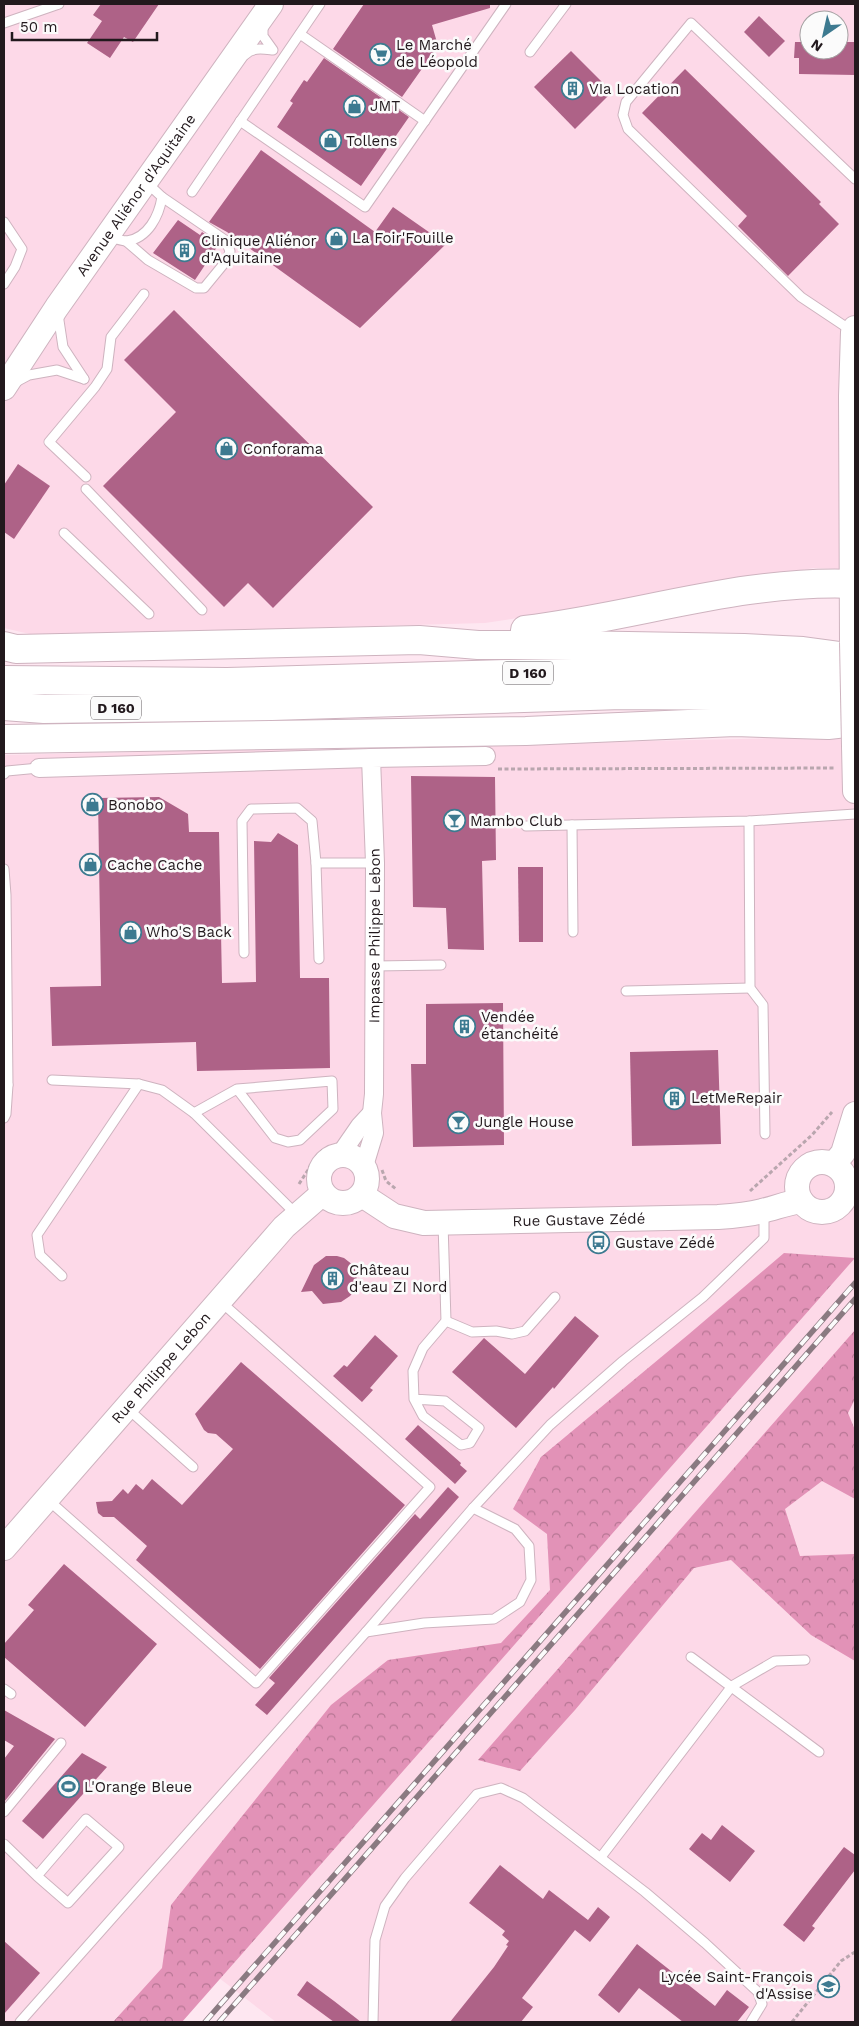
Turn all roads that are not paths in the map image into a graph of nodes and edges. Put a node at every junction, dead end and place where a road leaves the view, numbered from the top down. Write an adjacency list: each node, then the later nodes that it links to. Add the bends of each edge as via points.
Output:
1 (59, 4): 8 (lane)
2 (255, 4): 25 (street, Avenue Aliénor d'Aquitaine)
3 (271, 4): 13 (street, Avenue Aliénor d'Aquitaine)
4 (277, 4): 10 (lane, via 263,24 263,36)
5 (320, 4): 9 (lane)
6 (506, 4): 15 (lane)
7 (566, 4): 11 (lane)
8 (4, 23)
9 (300, 34): 12 (lane); 15 (lane)
10 (273, 50): 12 (lane); 13 (lane, via 247,52)
11 (530, 52)
12 (285, 56): 14 (lane)
13 (207, 95): 17 (street, Avenue Aliénor d'Aquitaine)
14 (240, 121): 15 (lane, via 365,207); 18 (lane)
15 (425, 121)
16 (855, 179): 24 (lane, via 690,23 626,102 624,115 628,129 801,297)
17 (154, 190): 20 (street, Avenue Aliénor d'Aquitaine); 20 (lane, via 225,240 230,251 227,260 204,288 196,288)
18 (192, 192)
19 (4, 222): 21 (lane, via 22,249 16,267)
20 (116, 239): 23 (street, Avenue Aliénor d'Aquitaine)
21 (4, 284)
22 (144, 294): 27 (lane, via 111,337 107,369 49,442)
23 (57, 307): 26 (street, Avenue Aliénor d'Aquitaine); 26 (lane, via 63,347 84,379 57,370 28,375)
24 (854, 330): 30 (street, via 851,396)
25 (4, 364)
26 (4, 389)
27 (86, 477)
28 (86, 489): 31 (lane)
29 (64, 533): 32 (lane)
30 (853, 584): 33 (highway, via 793,585 705,596 561,625); 35 (street)
31 (202, 610)
32 (149, 614)
33 (419, 640): 34 (highway, via 16,649); 35 (highway, via 478,645)
34 (4, 646)
35 (854, 650): 42 (street, bridge)
36 (4, 680): 38 (highway, D 160)
37 (855, 684): 38 (highway, D 160, via 765,673 702,671 507,674)
38 (227, 694): 39 (highway, D 160, via 44,709); 40 (highway, D 160, via 272,706 622,695 764,696)
39 (4, 706)
40 (855, 709)
41 (4, 739): 42 (highway, via 526,731 735,722 828,725)
42 (855, 746): 47 (street)
43 (486, 756): 44 (street)
44 (371, 758): 45 (street); 53 (street, Impasse Philippe Lebon)
45 (39, 768): 46 (lane)
46 (4, 774)
47 (855, 791)
48 (855, 814): 49 (lane)
49 (749, 821): 50 (lane); 62 (lane)
50 (572, 825): 51 (lane); 56 (lane)
51 (526, 826)
52 (316, 863): 53 (lane); 57 (lane, via 312,821 297,808 251,809 242,821); 58 (lane)
53 (375, 863): 60 (street, Impasse Philippe Lebon)
54 (4, 869): 55 (lane)
55 (5, 927): 59 (lane)
56 (572, 932)
57 (244, 953)
58 (319, 959)
59 (5, 962): 66 (lane)
60 (375, 966): 61 (lane); 70 (street, Impasse Philippe Lebon)
61 (441, 966)
62 (750, 988): 63 (lane); 72 (lane, via 763,1005)
63 (626, 991)
64 (52, 1080): 65 (lane)
65 (139, 1084): 69 (lane, via 162,1090); 83 (lane, via 37,1235 40,1255)
66 (6, 1086): 71 (lane)
67 (237, 1089): 67 (lane, via 332,1081 333,1109 300,1140 288,1142 276,1138); 69 (lane)
68 (845, 1111): 74 (street, via 843,1153)
69 (194, 1113): 81 (lane)
70 (372, 1113): 73 (street); 75 (street, Impasse Philippe Lebon, via 374,1133)
71 (4, 1118)
72 (765, 1134)
73 (334, 1150): 75 (street); 76 (street, via 333,1157 323,1166 319,1180)
74 (834, 1164): 78 (street, via 818,1162 803,1170 797,1185); 79 (street, via 848,1182)
75 (364, 1166): 77 (street, via 368,1178)
76 (323, 1193): 77 (street, via 329,1199 346,1204); 81 (street, Rue Philippe Lebon)
77 (362, 1195): 82 (street, Rue Gustave Zédé, via 394,1216 410,1221)
78 (801, 1201): 79 (street, via 806,1207 821,1212); 80 (street, Rue Gustave Zédé)
79 (848, 1210)
80 (764, 1211): 82 (street, Rue Gustave Zédé, via 718,1218); 91 (lane, via 764,1238 702,1297 550,1425)
81 (297, 1215): 85 (street, Rue Philippe Lebon)
82 (443, 1223): 86 (lane)
83 (62, 1276)
84 (555, 1298): 86 (lane, via 525,1331 512,1334 496,1330 472,1332)
85 (220, 1301): 88 (street, Rue Philippe Lebon); 90 (lane, via 430,1487 256,1683)
86 (446, 1321): 87 (lane, via 422,1348 413,1371)
87 (414, 1399): 87 (lane, via 423,1416 461,1445 470,1443 478,1428 445,1401)
88 (126, 1408): 89 (lane); 90 (street, Rue Philippe Lebon)
89 (194, 1467)
90 (47, 1499): 92 (street, Rue Philippe Lebon)
91 (474, 1508): 93 (lane); 93 (lane, via 515,1529 530,1546 531,1580 520,1602 494,1619 424,1623)
92 (4, 1548)
93 (366, 1632): 103 (lane)
94 (691, 1657): 96 (lane)
95 (805, 1660): 96 (lane, via 775,1661)
96 (732, 1686): 98 (lane); 101 (lane)
97 (61, 1744): 99 (lane)
98 (819, 1752)
99 (4, 1812)
100 (4, 1844): 102 (lane)
101 (601, 1858): 104 (lane, via 523,1798 501,1788 477,1794 385,1906 374,1940); 105 (lane, via 705,1943 758,1992 762,2004)
102 (37, 1876): 102 (lane, via 68,1903 119,1847 86,1819)
103 (20, 2022)
104 (373, 2022)
105 (751, 2022)

